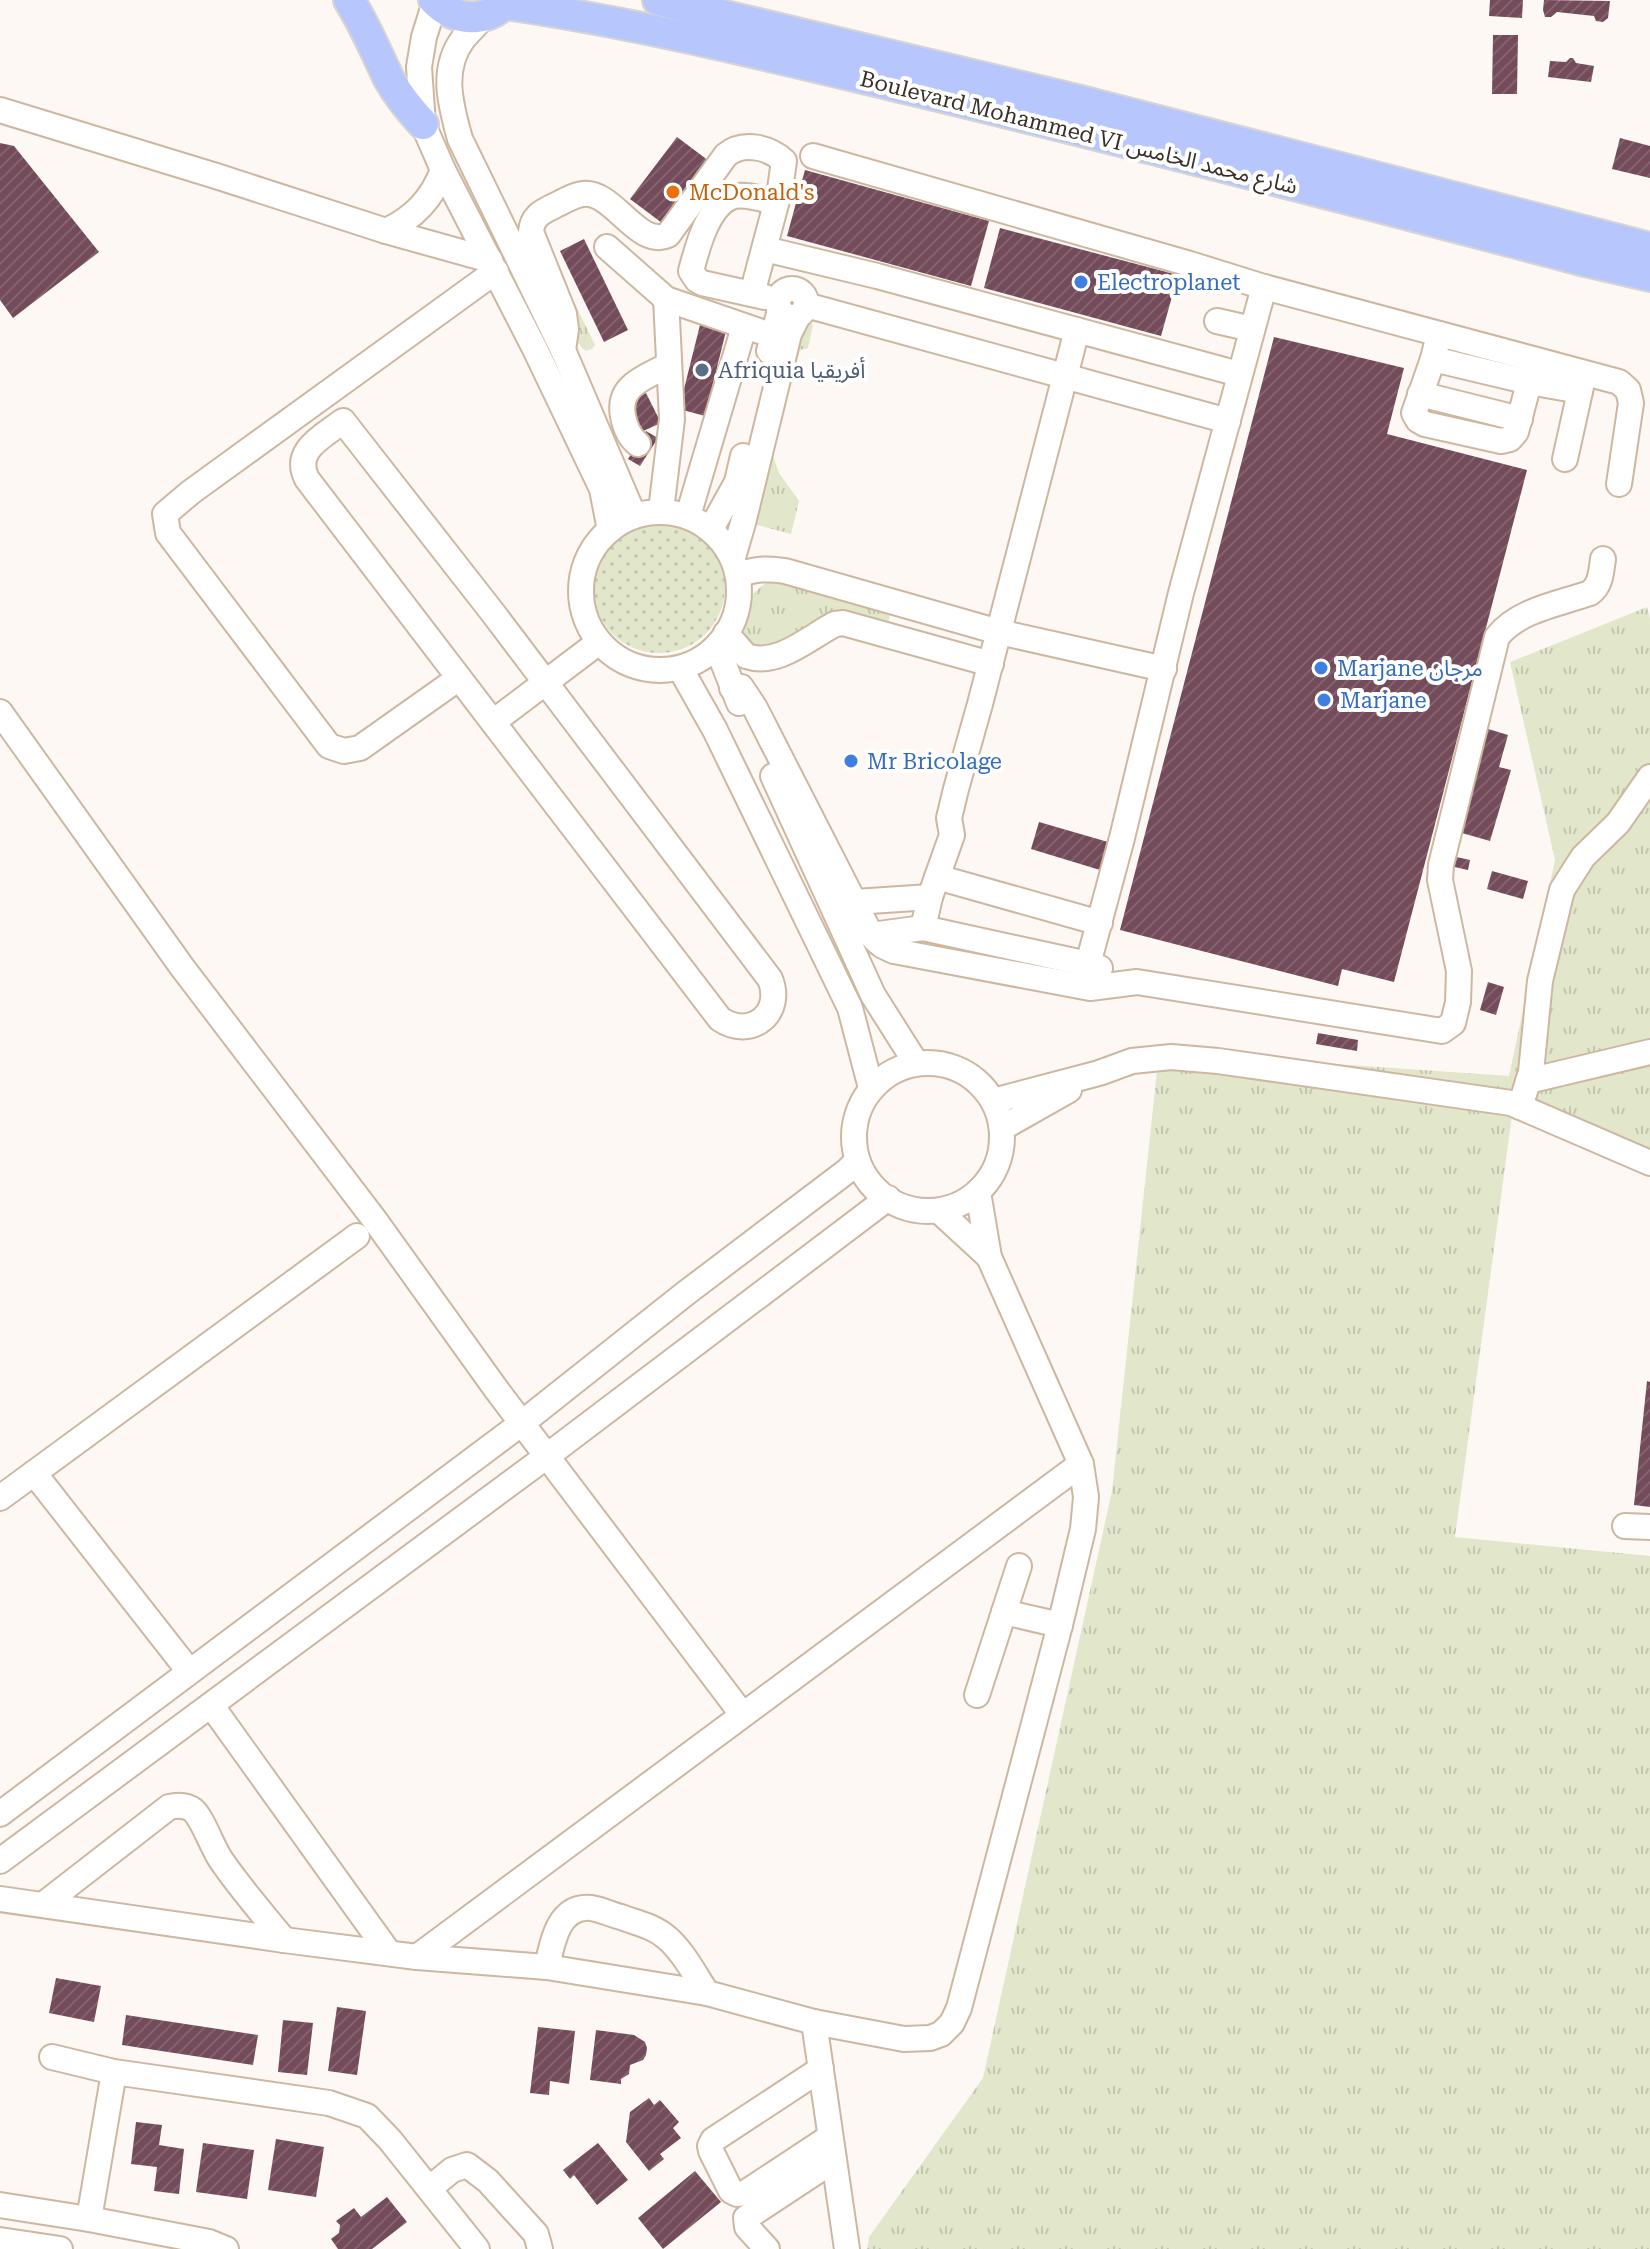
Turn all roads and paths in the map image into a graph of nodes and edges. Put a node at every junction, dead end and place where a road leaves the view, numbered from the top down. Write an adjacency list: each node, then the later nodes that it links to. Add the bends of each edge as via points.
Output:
1 (349, 0): 6 (main road, via 390,81)
2 (658, 0): 12 (main road, Boulevard Mohammed VI شارع محمد الخامس, via 1077,100)
3 (434, 1): 4 (main road, Boulevard Mohammed VI شارع محمد الخامس, via 445,11 470,18); 6 (street, via 419,67)
4 (500, 6): 15 (main road, Boulevard Mohammed VI شارع محمد الخامس, via 577,14 828,70); 26 (street, via 461,42 449,67 450,103 460,139)
5 (0, 110): 10 (street)
6 (423, 124): 8 (street)
7 (813, 156): 16 (street)
8 (443, 170): 10 (street, via 421,208); 14 (street)
9 (776, 203): 13 (street); 17 (street, via 739,196 724,202 704,228 691,271 702,283); 26 (street, via 784,161 776,153 750,146 726,155 663,237 649,236 585,193 540,212 531,232 564,314)
10 (386, 231): 14 (street)
11 (607, 247): 18 (street)
12 (1650, 248)
13 (765, 249): 17 (street); 23 (street)
14 (493, 266): 46 (street, via 602,489); 56 (street, via 165,514 168,533 329,746 344,751 360,748)
15 (1650, 276)
16 (1264, 287): 22 (street); 25 (street)
17 (752, 294): 19 (street)
18 (666, 299): 21 (street); 28 (street)
19 (791, 308): 24 (street); 32 (street); 48 (street)
20 (1217, 321): 22 (street)
21 (744, 327): 24 (street); 44 (street)
22 (1252, 329): 31 (street)
23 (1077, 330): 31 (street); 32 (street)
24 (773, 334): 45 (street, via 737,482)
25 (1439, 334): 27 (street); 30 (street)
26 (563, 350): 43 (street)
27 (1433, 359): 29 (street); 34 (street)
28 (668, 365): 39 (street, via 672,419); 39 (street, via 638,381 624,393 621,405 632,439)
29 (1480, 371): 30 (street); 35 (street)
30 (1532, 371): 33 (street); 36 (street)
31 (1239, 374): 37 (street)
32 (1064, 375): 37 (street); 49 (street)
33 (1582, 381): 40 (street); 41 (street, via 1619,382 1631,397)
34 (1420, 394): 35 (street); 38 (street, via 1414,413 1418,420)
35 (1470, 406): 36 (street); 38 (street)
36 (1520, 419): 38 (street, via 1514,436 1506,441)
37 (1228, 421): 55 (street)
38 (1463, 433)
39 (651, 453): 42 (street)
40 (1565, 459)
41 (1619, 484)
42 (661, 511): 43 (street); 44 (street)
43 (634, 516): 46 (street)
44 (688, 516): 45 (street)
45 (711, 529): 48 (street)
46 (610, 530): 51 (street, via 593,549 581,596)
47 (1603, 559): 68 (street, via 1596,589 1517,618 1497,637 1441,865 1459,971 1458,1002 1448,1028)
48 (735, 566): 49 (street, via 785,571); 50 (street, via 739,601 732,626)
49 (999, 632): 53 (street); 55 (street)
50 (721, 640): 52 (street, via 754,659); 54 (street, via 700,660); 58 (street)
51 (599, 642): 54 (street, via 635,666); 57 (street)
52 (771, 658): 53 (street, via 843,623); 58 (street)
53 (991, 664): 62 (street, via 949,818 952,835)
54 (680, 668): 73 (street, via 850,1008)
55 (1164, 669): 64 (street)
56 (459, 678): 57 (street, via 303,472 307,449 343,421); 60 (street)
57 (545, 682): 60 (street); 60 (street, via 770,979 773,1005 762,1020 737,1027 720,1019)
58 (736, 687): 63 (street, via 755,708); 70 (street, via 867,983)
59 (0, 712): 84 (street, via 182,967)
60 (493, 722)
61 (1650, 777): 72 (street, via 1562,890 1540,981)
62 (933, 887): 63 (street); 64 (street); 65 (street)
63 (855, 902): 66 (street)
64 (1100, 923): 67 (street)
65 (923, 928): 66 (street); 67 (street)
66 (871, 935): 68 (street, via 894,951 1090,988)
67 (1088, 964): 68 (street)
68 (1137, 982)
69 (1650, 1052): 72 (street)
70 (916, 1063): 73 (street, via 886,1075); 74 (street, via 941,1063 965,1072)
71 (1099, 1073): 74 (street); 75 (street, via 1132,1061 1203,1059); 76 (street)
72 (1528, 1081): 75 (street)
73 (871, 1088): 77 (street, via 853,1130)
74 (993, 1101): 76 (street)
75 (1520, 1107): 78 (street)
76 (1002, 1128): 79 (street, via 991,1177)
77 (857, 1161): 80 (street, via 876,1191); 84 (street)
78 (1650, 1163)
79 (978, 1192): 81 (street); 83 (street)
80 (888, 1198): 81 (street, via 906,1209); 85 (street)
81 (939, 1211): 83 (street)
82 (357, 1236): 87 (street)
83 (989, 1257): 86 (street)
84 (522, 1423): 85 (street); 94 (street)
85 (547, 1456): 96 (street); 97 (street)
86 (1081, 1464): 93 (street, via 1085,1514); 97 (street)
87 (34, 1473): 88 (street); 94 (street)
88 (0, 1498)
89 (1625, 1526): 90 (street)
90 (1650, 1527)
91 (1019, 1566): 92 (street)
92 (1004, 1612): 93 (street); 95 (street)
93 (1060, 1625): 107 (street, via 952,2023 930,2038 904,2039)
94 (189, 1671): 98 (street)
95 (977, 1695)
96 (211, 1705): 99 (street); 103 (street)
97 (742, 1714): 104 (street)
98 (0, 1814)
99 (0, 1861)
100 (0, 1899): 101 (street)
101 (44, 1904): 102 (street); 102 (street, via 169,1807 186,1806)
102 (284, 1940): 103 (street)
103 (389, 1953): 104 (street)
104 (417, 1957): 105 (street)
105 (547, 1967): 106 (street); 106 (street, via 561,1923 569,1913 590,1908 650,1926 667,1938)
106 (707, 1993): 107 (street)
107 (814, 2022): 109 (street)
108 (52, 2057): 110 (street)
109 (821, 2069): 111 (street); 111 (street, via 710,2146 737,2194)
110 (114, 2072): 112 (street, via 349,2109 378,2125); 114 (street)
111 (832, 2148): 120 (street, via 746,2218 747,2227); 121 (street)
112 (430, 2188): 118 (street); 119 (street, via 467,2165 536,2234)
113 (0, 2205): 114 (street)
114 (89, 2219): 117 (street)
115 (0, 2240): 116 (street)
116 (60, 2249)
117 (226, 2249)
118 (477, 2249)
119 (540, 2249)
120 (767, 2249)
121 (847, 2249)

